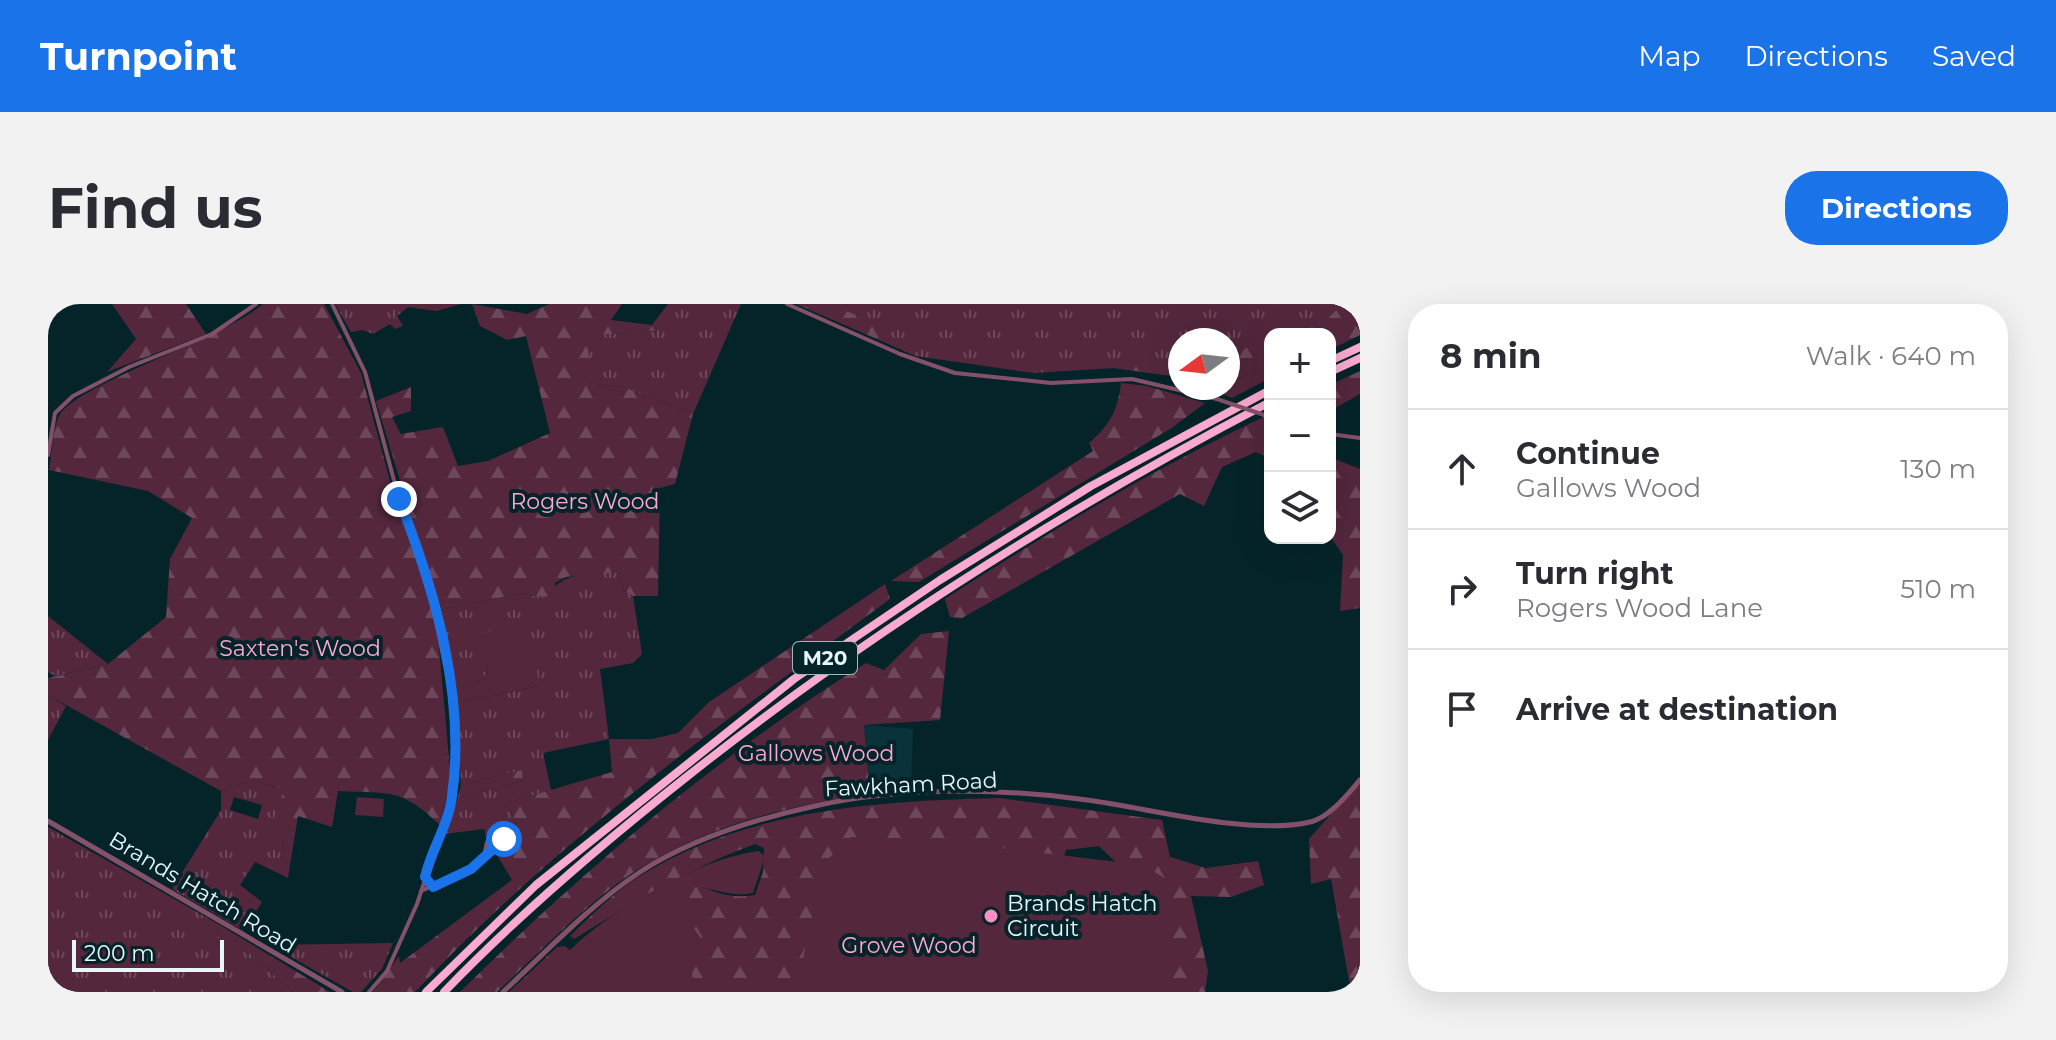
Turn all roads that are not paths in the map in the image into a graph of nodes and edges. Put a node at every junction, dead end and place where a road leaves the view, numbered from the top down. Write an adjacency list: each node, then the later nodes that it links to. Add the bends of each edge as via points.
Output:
1 (256, 304): 13 (street, via 212,334 73,396 55,413)
2 (332, 304): 17 (street, via 365,372 399,499 425,564 455,716 452,799)
3 (787, 304): 10 (street, bridge, via 955,373 1051,383 1132,379)
4 (1360, 347): 5 (highway)
5 (1336, 358)
6 (1360, 358): 7 (highway)
7 (1336, 369)
8 (1264, 393): 22 (highway, M20, via 1091,486 794,679 536,885)
9 (1264, 405): 23 (highway, M20, via 1051,523 848,655 609,839)
10 (1264, 415)
11 (1336, 435): 12 (street)
12 (1360, 438)
13 (48, 455)
14 (1360, 780): 24 (street, Fawkham Road, via 1318,820 1295,825 1212,820 1085,799 979,792 841,801 802,809 696,842 641,871)
15 (48, 821): 20 (street, Brands Hatch Road)
16 (484, 857): 16 (street, via 487,842 495,836 506,838); 18 (street)
17 (425, 877): 18 (street); 19 (street)
18 (433, 887): 19 (street)
19 (421, 891): 21 (street, via 387,971)
20 (342, 992)
21 (369, 992)
22 (426, 992)
23 (444, 992)
24 (503, 992)

